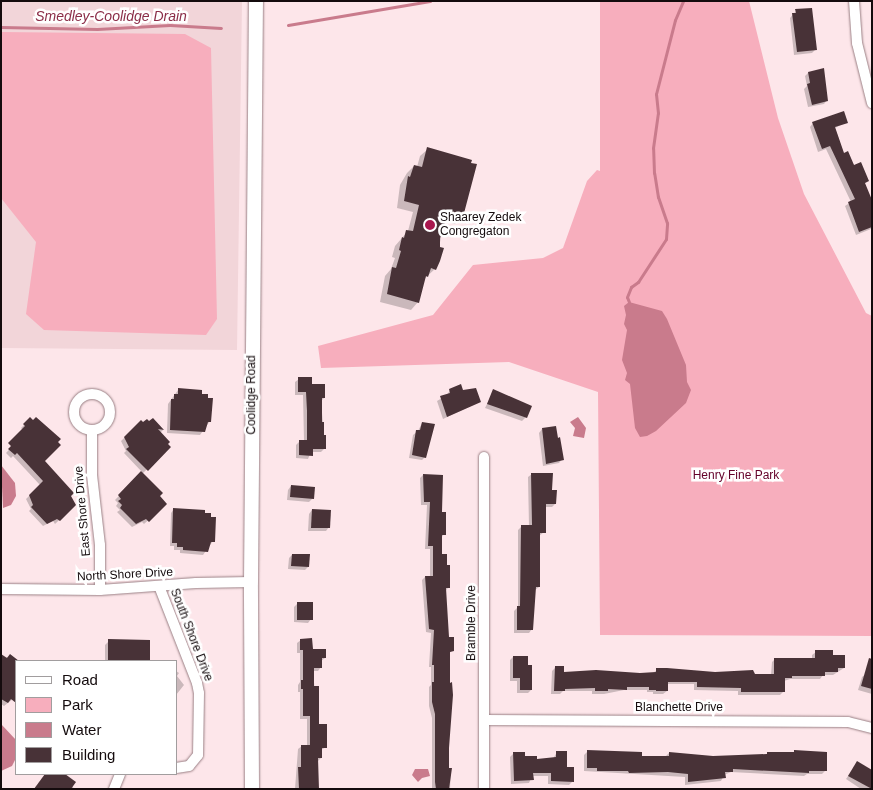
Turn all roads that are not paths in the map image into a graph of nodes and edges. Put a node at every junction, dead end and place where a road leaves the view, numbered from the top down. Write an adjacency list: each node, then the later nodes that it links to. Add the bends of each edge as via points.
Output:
1 (256, 1): 6 (street, Coolidge Road)
2 (854, 1): 3 (street, via 857,43)
3 (872, 104)
4 (92, 430): 9 (street, East Shore Drive)
5 (484, 457): 10 (street, Bramble Drive)
6 (251, 582): 7 (street, North Shore Drive); 15 (street, Coolidge Road)
7 (159, 586): 9 (street, North Shore Drive); 12 (street, South Shore Drive, via 199,693 198,755 190,766)
8 (1, 590): 9 (street, North Shore Drive)
9 (100, 590)
10 (485, 720): 11 (street, Blanchette Drive, via 848,722); 16 (street, Bramble Drive)
11 (872, 728)
12 (178, 768)
13 (120, 775): 14 (street)
14 (114, 789)
15 (252, 789)
16 (484, 789)

